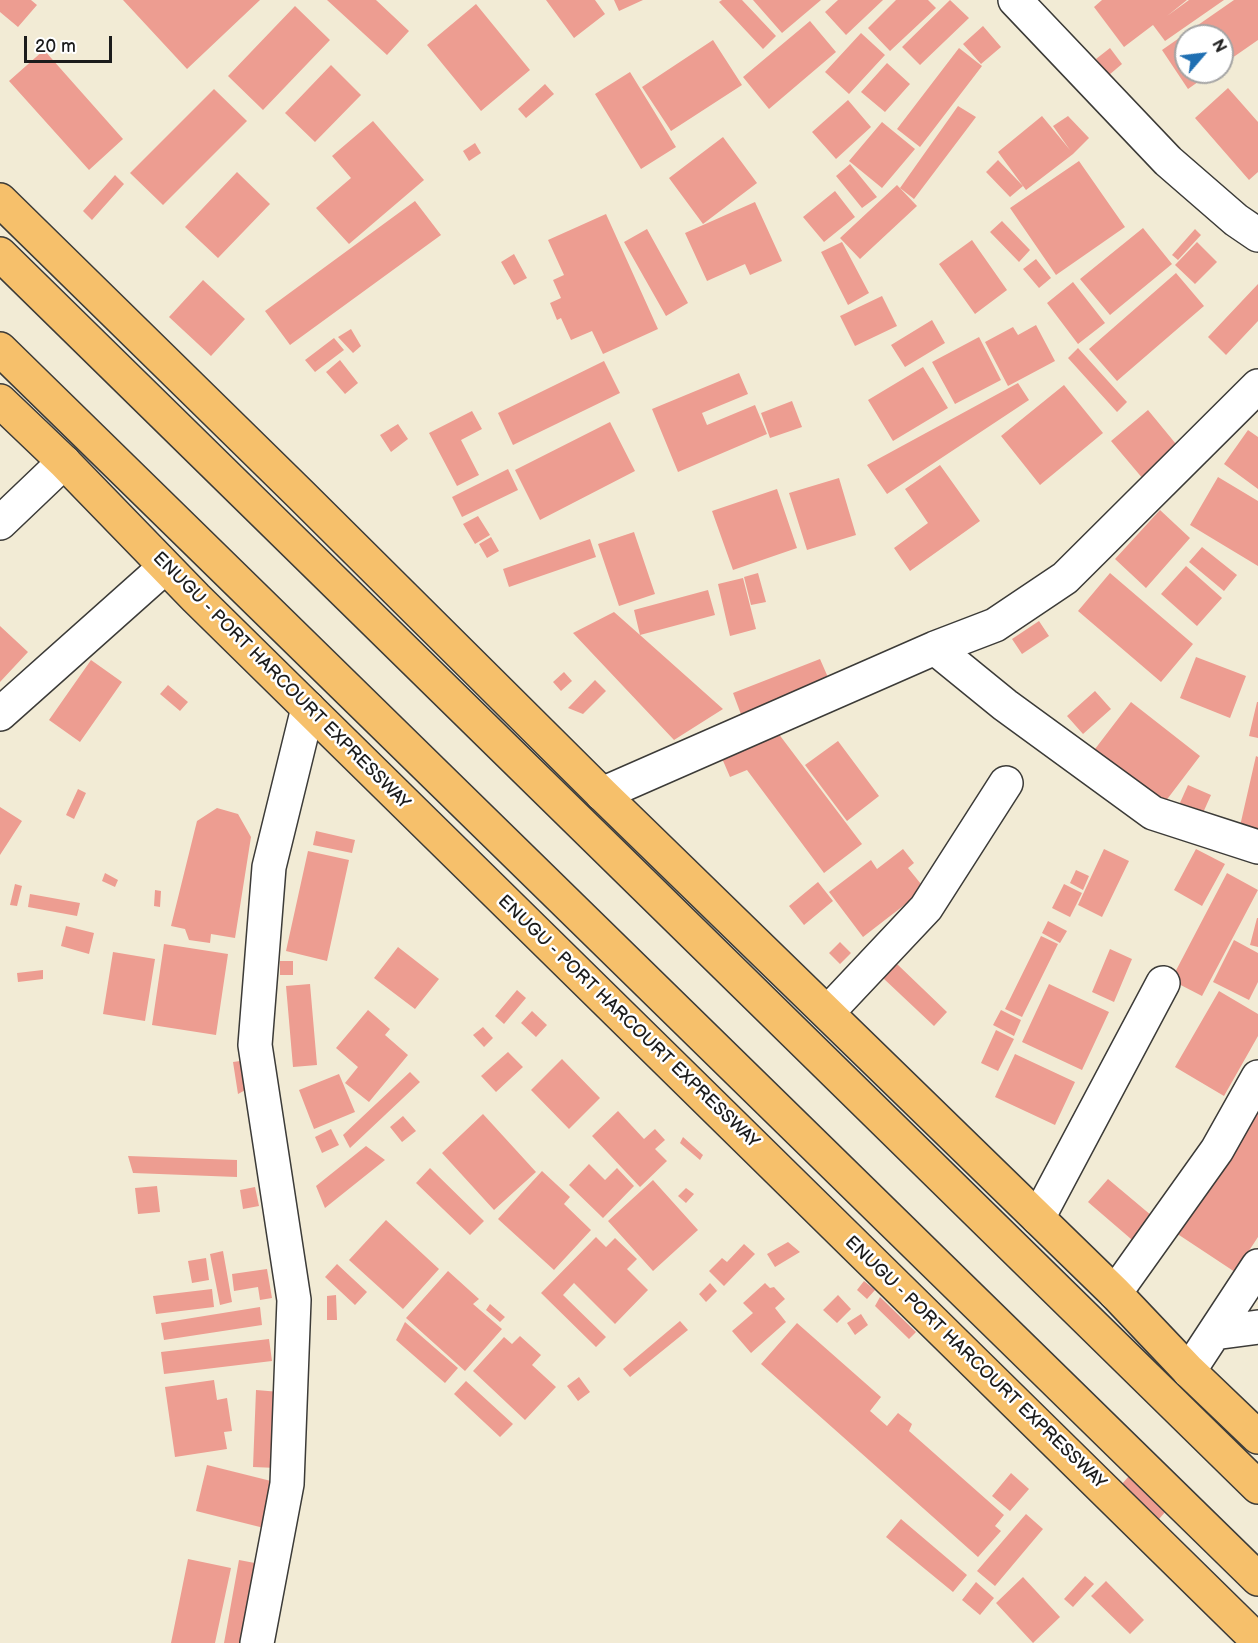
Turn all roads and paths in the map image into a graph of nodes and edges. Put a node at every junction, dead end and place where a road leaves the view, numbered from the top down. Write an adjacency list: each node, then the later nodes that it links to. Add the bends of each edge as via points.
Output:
1 (1015, 0): 3 (street, via 1168,161)
2 (0, 200): 15 (main road)
3 (1258, 235)
4 (0, 254): 27 (main road)
5 (0, 349): 28 (main road)
6 (1258, 386): 11 (street, via 1065,578 995,625)
7 (0, 401): 8 (main road, ENUGU - PORT HARCOURT EXPRESSWAY)
8 (63, 462): 9 (street); 10 (main road, ENUGU - PORT HARCOURT EXPRESSWAY)
9 (0, 523)
10 (165, 567): 12 (main road, ENUGU - PORT HARCOURT EXPRESSWAY); 13 (street)
11 (935, 648): 15 (street); 16 (street, via 1005,705 1153,813)
12 (308, 708): 29 (main road, ENUGU - PORT HARCOURT EXPRESSWAY); 30 (street, via 268,867 255,1045 294,1300 287,1484)
13 (0, 714)
14 (1006, 783): 18 (street, via 926,908)
15 (602, 794): 18 (main road)
16 (1258, 847)
17 (1163, 983): 20 (street)
18 (828, 1012): 20 (main road)
19 (1258, 1077): 22 (street, via 1217,1150)
20 (1038, 1218): 22 (main road)
21 (1258, 1266): 24 (street)
22 (1115, 1293): 25 (main road)
23 (1258, 1327): 24 (street)
24 (1214, 1333): 25 (street)
25 (1188, 1371): 26 (main road)
26 (1258, 1437)
27 (1258, 1487)
28 (1258, 1579)
29 (1258, 1641)
30 (257, 1643)

